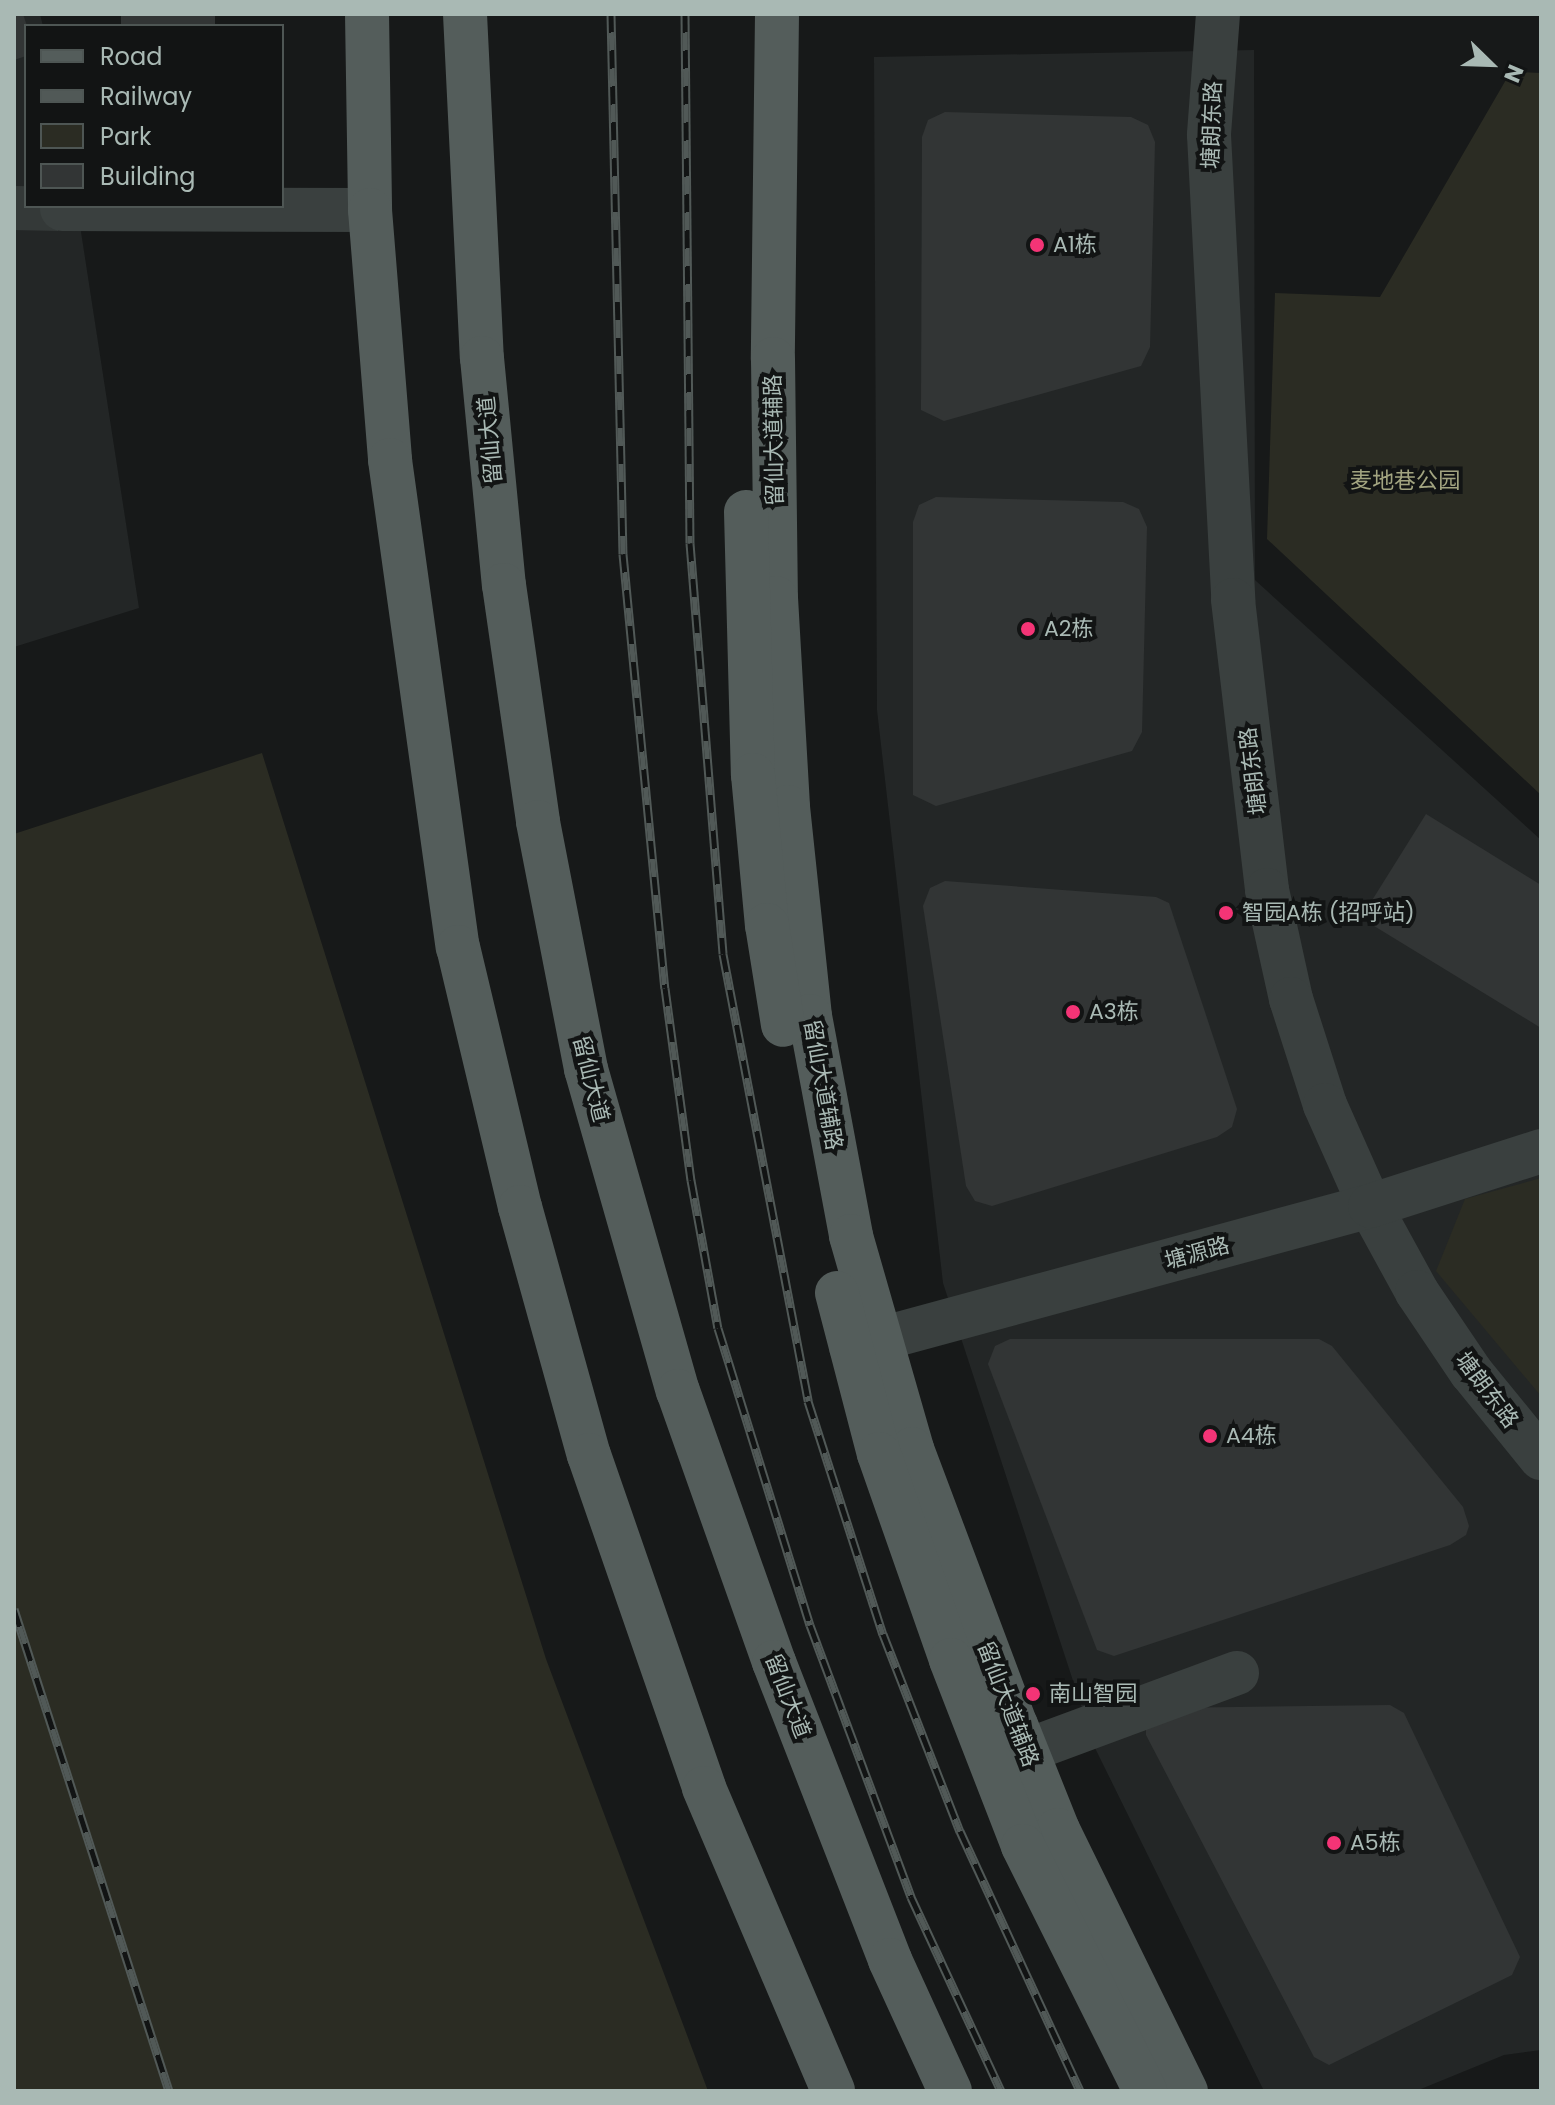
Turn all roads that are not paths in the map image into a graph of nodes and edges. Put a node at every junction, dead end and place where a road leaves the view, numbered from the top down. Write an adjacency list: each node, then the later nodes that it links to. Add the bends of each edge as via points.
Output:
1 (367, 14): 7 (main road)
2 (465, 14): 15 (main road, 留仙大道, via 482,358 504,585 538,822 586,1069 689,1421 884,1945)
3 (751, 14): 10 (main road, 留仙大道辅路, via 745,599 753,775 767,925 793,1085)
4 (777, 14): 10 (main road, 留仙大道辅路, via 774,407 788,807 810,1016)
5 (1218, 14): 9 (street, 塘朗东路, via 1209,135 1233,600 1267,890 1291,999 1325,1105)
6 (62, 209): 7 (street)
7 (370, 210): 14 (main road, via 390,460 419,688 458,947 520,1207 589,1455 699,1772)
8 (1541, 1151): 9 (street, 塘源路)
9 (1370, 1206): 10 (street, 塘源路); 11 (street, 塘朗东路, via 1463,1361)
10 (866, 1343): 13 (main road, 留仙大道辅路); 16 (main road, 留仙大道辅路, via 889,1483 1023,1846)
11 (1541, 1458)
12 (1237, 1673): 13 (street)
13 (1026, 1751): 17 (main road, 留仙大道辅路, via 1058,1830)
14 (833, 2091)
15 (950, 2091)
16 (1145, 2091)
17 (1186, 2091)

